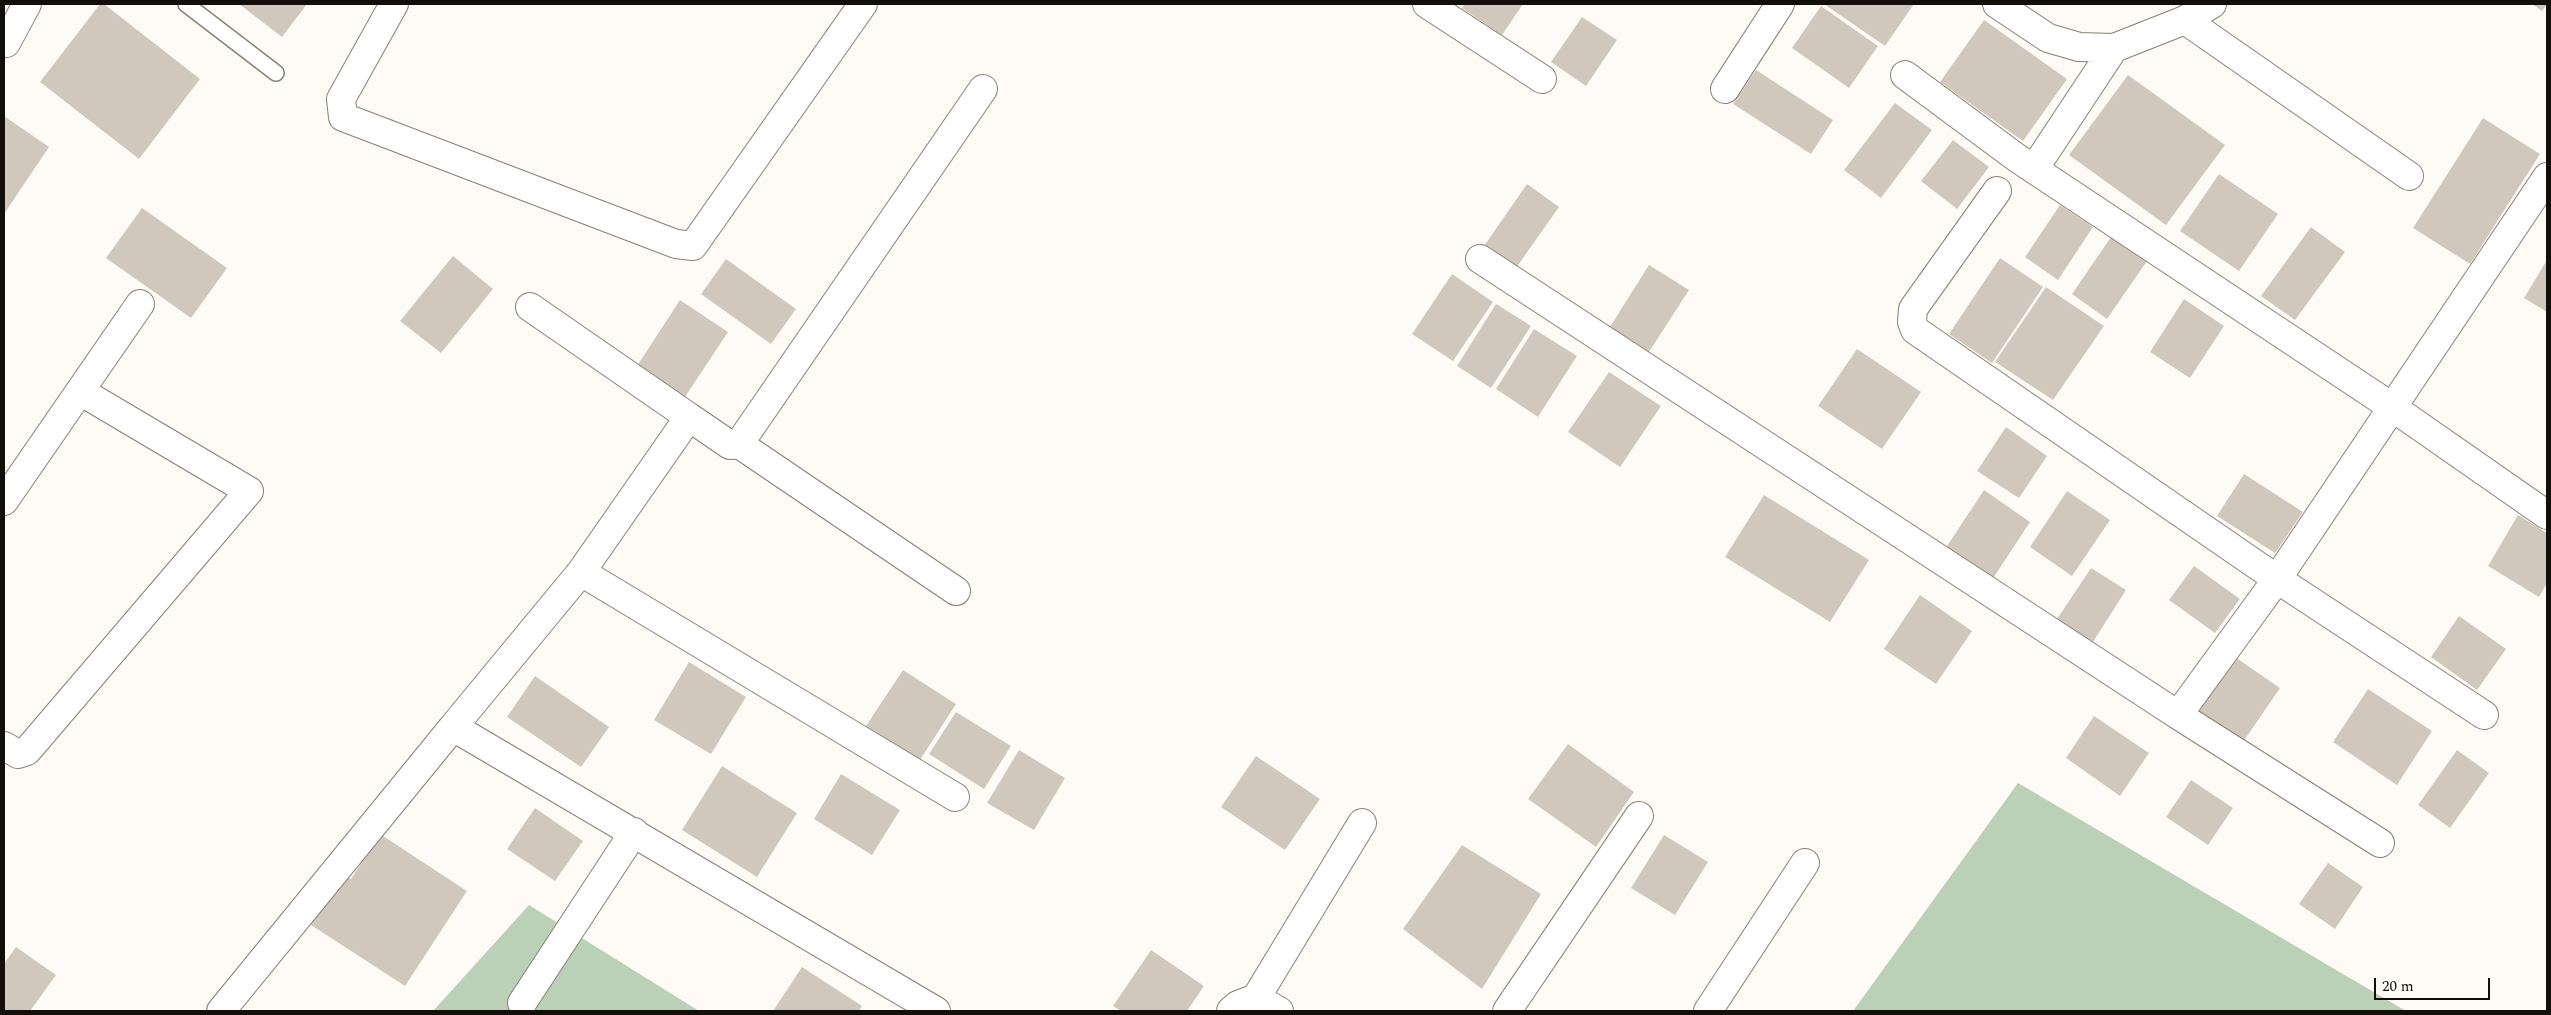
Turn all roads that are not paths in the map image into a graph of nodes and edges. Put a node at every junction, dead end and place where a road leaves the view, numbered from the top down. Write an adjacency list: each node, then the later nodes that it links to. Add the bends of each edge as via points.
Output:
1 (27, 4): 10 (street)
2 (186, 4): 12 (lane)
3 (394, 4): 4 (street, via 341,99 343,117 676,244 693,246)
4 (863, 4)
5 (1427, 4): 14 (street)
6 (1780, 4): 16 (street)
7 (1997, 4): 11 (street, via 2048,38 2079,47)
8 (2212, 4): 9 (street)
9 (2185, 20): 11 (street); 18 (street)
10 (6, 43)
11 (2114, 48): 17 (street)
12 (276, 73)
13 (1905, 75): 17 (street)
14 (1542, 79)
15 (983, 89): 27 (street)
16 (1725, 89)
17 (2034, 169): 25 (street)
18 (2409, 176)
19 (2547, 177): 25 (street)
20 (1997, 191): 31 (street, via 1912,309 1915,330)
21 (1480, 259): 33 (street)
22 (140, 304): 24 (street)
23 (530, 307): 26 (street)
24 (80, 391): 28 (street); 36 (street, via 249,491 26,751 18,754)
25 (2392, 407): 29 (street); 31 (street)
26 (689, 417): 27 (street, via 730,445); 30 (street)
27 (738, 444): 32 (street)
28 (4, 501)
29 (2547, 515)
30 (581, 572): 35 (street); 37 (street)
31 (2277, 579): 33 (street); 34 (street)
32 (956, 591)
33 (2178, 714): 41 (street)
34 (2484, 715)
35 (453, 727): 40 (street); 45 (street)
36 (4, 746)
37 (955, 797)
38 (1639, 816): 49 (street)
39 (1362, 823): 43 (street)
40 (634, 832): 44 (street); 46 (street)
41 (2380, 843)
42 (1805, 863): 50 (street)
43 (1256, 998): 47 (street); 48 (street)
44 (522, 1003)
45 (221, 1011)
46 (936, 1011)
47 (1231, 1011)
48 (1279, 1011)
49 (1508, 1011)
50 (1708, 1011)

